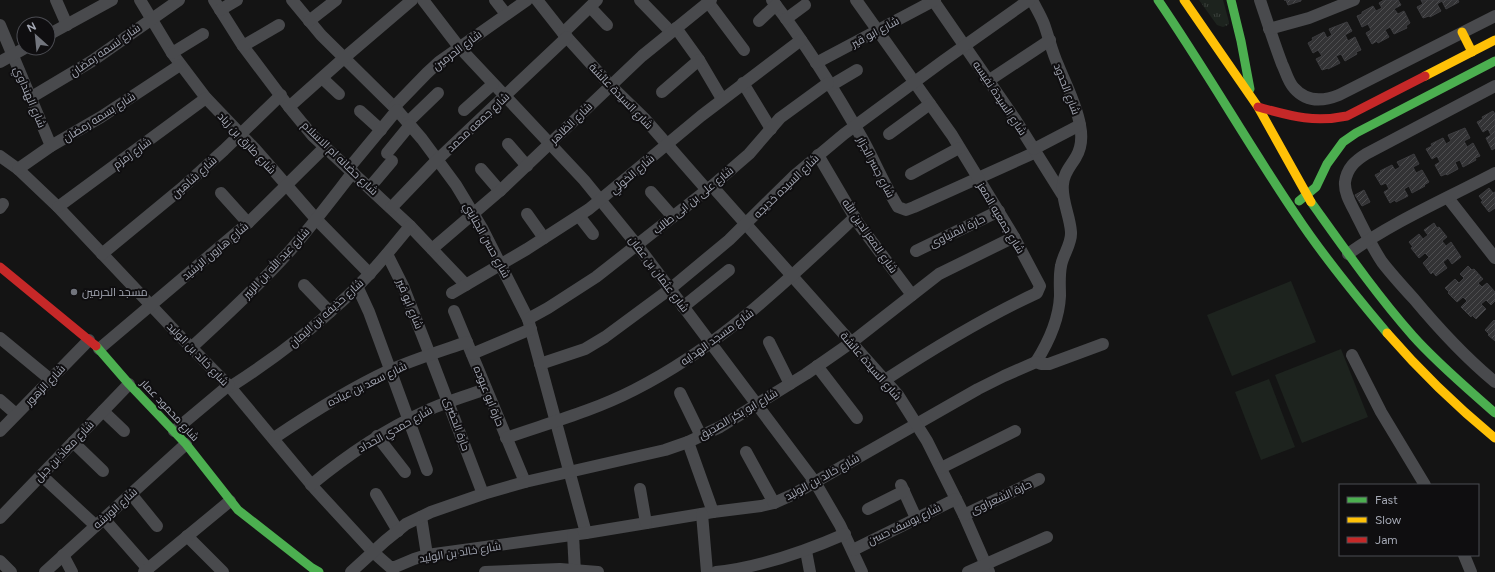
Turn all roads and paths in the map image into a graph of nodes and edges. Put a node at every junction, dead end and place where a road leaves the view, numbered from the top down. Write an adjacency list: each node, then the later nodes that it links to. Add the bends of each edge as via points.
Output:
1 (56, 0): 35 (street)
2 (112, 0): 35 (street)
3 (140, 0): 30 (street, شارع طارق بن زياد)
4 (179, 0): 30 (street, شارع نسمه رمضان)
5 (237, 0): 26 (street)
6 (292, 0): 32 (street, شارع حسن الجنايني)
7 (336, 0): 32 (street)
8 (412, 0): 56 (street)
9 (423, 0): 50 (street, شارع عثمان بن عفان)
10 (496, 0): 28 (street)
11 (527, 0): 28 (street, شارع الحرمين)
12 (537, 0): 44 (street, شارع السيدة عائشة)
13 (640, 0): 39 (street)
14 (856, 0): 40 (street, شارع جمعيه المعز)
15 (934, 0): 40 (street, شارع ابو قير); 48 (street, شارع السيدة نفيسه)
16 (1029, 0): 48 (street, شارع السيده خديجه)
17 (1032, 0): 46 (street, شارع الحدود)
18 (1158, 0): 121 (street, via 1218,89)
19 (1184, 0): 75 (street)
20 (1231, 0): 75 (street)
21 (1260, 0): 38 (street)
22 (708, 1): 39 (street, شارع الظاهر); 51 (street)
23 (1349, 1): 38 (street, via 1309,18)
24 (594, 3): 37 (street); 44 (street, شارع جمعه محمد)
25 (774, 3): 31 (street, شارع جسر الجزار); 33 (street)
26 (217, 5): 49 (street, شارع حضانه ام الاسلام)
27 (805, 5): 31 (street)
28 (506, 14): 50 (street, شارع الحرمين)
29 (1495, 16): 42 (street)
30 (151, 19): 54 (street, شارع طارق بن زياد); 77 (street, شارع نسمه رمضان, via 92,61)
31 (786, 19): 45 (street, شارع جسر الجزار)
32 (309, 21): 56 (street, شارع حسن الجنايني)
33 (759, 21)
34 (0, 25): 55 (street, شارع الهنداوي)
35 (67, 25): 41 (street)
36 (279, 25): 49 (street)
37 (607, 26)
38 (1269, 29): 42 (street, via 1294,88 1304,96 1316,100 1328,99 1339,94)
39 (674, 30): 57 (street); 69 (street, شارع الظاهر)
40 (878, 30): 59 (street, شارع ابو قير); 64 (street, شارع جمعيه المعز)
41 (56, 31)
42 (1462, 32): 52 (street)
43 (203, 34): 54 (street)
44 (565, 35): 69 (street, شارع السيدة عائشة); 76 (street, شارع جمعه محمد)
45 (800, 40): 59 (street, شارع جسر الجزار); 66 (street, شارع الخولي)
46 (1050, 40): 65 (street); 87 (street, شارع الحدود, via 1072,95)
47 (1495, 40): 52 (street)
48 (964, 45): 64 (street, شارع السيده خديجه); 65 (street, شارع السيدة نفيسه)
49 (243, 46): 74 (street, شارع حضانه ام الاسلام)
50 (459, 47): 67 (street, شارع عثمان بن عفان); 83 (street, شارع الحرمين, via 427,73)
51 (744, 50)
52 (1472, 52): 82 (street, via 1347,116 1333,119 1302,119)
53 (16, 53): 55 (street)
54 (172, 53): 61 (street, شارع طارق بن زياد)
55 (12, 55): 58 (street); 77 (street, شارع الهنداوي)
56 (344, 58): 63 (street); 83 (street, شارع حسن الجنايني)
57 (699, 60): 71 (street); 79 (street)
58 (0, 62)
59 (816, 63): 68 (street, شارع جسر الجزار)
60 (1494, 63): 116 (street, via 1343,142 1327,164 1316,187)
61 (180, 65): 78 (street, شارع طارق بن زياد); 96 (street, شارع بسمه رمضان, via 101,117)
62 (857, 70): 68 (street, شارع على بن ابى طالب)
63 (322, 78): 73 (street); 81 (street)
64 (914, 81): 80 (street, شارع جمعيه المعز); 88 (street, شارع السيده خديجه)
65 (988, 81): 99 (street, شارع السيدة نفيسه)
66 (743, 83): 79 (street, شارع الخولي); 89 (street)
67 (493, 84): 76 (street, شارع عثمان بن عفان); 84 (street)
68 (829, 84): 88 (street, شارع جسر الجزار); 89 (street, شارع على بن ابى طالب, via 788,111)
69 (610, 85): 94 (street, شارع الظاهر); 95 (street, شارع السيدة عائشة)
70 (1495, 86): 136 (street, via 1366,154 1350,166 1346,174 1346,194)
71 (662, 92)
72 (438, 93): 86 (street)
73 (339, 94)
74 (281, 95): 81 (street, شارع حضانه ام الاسلام); 91 (street, شارع شاهين)
75 (1251, 96): 82 (street)
76 (505, 97): 94 (street, شارع عثمان بن عفان); 102 (street, شارع جمعه محمد)
77 (30, 98): 96 (street, شارع الهنداوي)
78 (206, 98): 91 (street, شارع طارق بن زياد); 120 (street, شارع زمزم)
79 (722, 99): 95 (street, شارع الخولي)
80 (930, 104): 92 (street); 98 (street, شارع جمعيه المعز)
81 (289, 107): 97 (street, شارع حضانه ام الاسلام, via 312,135)
82 (1258, 107): 116 (street)
83 (396, 109): 86 (street, شارع حسن الجنايني); 90 (street, شارع الحرمين)
84 (464, 110)
85 (360, 111): 90 (street)
86 (409, 124): 102 (street, شارع حسن الجنايني); 111 (street)
87 (1080, 125): 99 (street, شارع جسر الجزار); 117 (street, شارع الحدود, via 1081,146 1064,174)
88 (854, 126): 100 (street, شارع السيده خديجه); 109 (street, شارع جسر الجزار, via 898,207 906,210)
89 (771, 129): 112 (street, شارع على بن ابى طالب, via 749,154)
90 (381, 130): 106 (street, شارع الحرمين)
91 (241, 134): 110 (street, شارع طارق بن زياد); 140 (street, شارع شاهين, via 182,188)
92 (889, 134)
93 (508, 144): 103 (street)
94 (550, 144): 103 (street, شارع الظاهر); 119 (street, شارع عثمان بن عفان)
95 (667, 145): 112 (street, شارع السيدة عائشة); 119 (street, شارع الخولي)
96 (51, 146): 104 (street, شارع بسمه رمضان)
97 (325, 146): 106 (street, شارع حضانه ام الاسلام); 110 (street, شارع هارون الرشيد)
98 (960, 148): 108 (street); 109 (street, شارع جمعيه المعز)
99 (1035, 150): 109 (street, شارع جسر الجزار); 117 (street, شارع السيدة نفيسه)
100 (818, 155): 128 (street, شارع المعز لدين الله); 131 (street, شارع السيده خديجه)
101 (0, 156): 104 (street, شارع خالد بن الوليد)
102 (437, 160): 122 (street, شارع جمعه محمد); 124 (street, شارع حسن الجنايني)
103 (526, 166): 113 (street, شارع الظاهر)
104 (18, 169): 120 (street, شارع خالد بن الوليد)
105 (481, 169): 113 (street)
106 (351, 170): 111 (street, شارع حضانه ام الاسلام); 129 (street, شارع عبد الله بن الزبير)
107 (1495, 173): 118 (street)
108 (911, 174)
109 (978, 178): 123 (street, شارع جمعيه المعز)
110 (286, 185): 129 (street, شارع طارق بن زياد); 130 (street, شارع هارون الرشيد)
111 (370, 187): 122 (street, شارع حضانه ام الاسلام)
112 (710, 188): 127 (street, شارع على بن ابى طالب); 131 (street, شارع السيدة عائشة)
113 (500, 191): 124 (street, شارع الظاهر)
114 (652, 192): 127 (street)
115 (221, 193): 130 (street)
116 (1307, 196): 121 (street); 142 (street)
117 (1064, 197): 171 (street, شارع الحدود, via 1072,234 1061,267 1058,312)
118 (1448, 198): 136 (street); 143 (street)
119 (601, 200): 126 (street, شارع الخولي); 137 (street, شارع عثمان بن عفان)
120 (58, 207): 140 (street, شارع خالد بن الوليد)
121 (1290, 207): 201 (street, via 1369,312 1400,348 1432,382)
122 (391, 208): 132 (street, شارع حضانه ام الاسلام)
123 (999, 211): 134 (street, شارع جمعيه المعز); 139 (street, حارة المنياوى)
124 (474, 213): 138 (street, شارع الظاهر); 144 (street, شارع حسن الجنايني)
125 (527, 214): 135 (street)
126 (579, 216): 133 (street); 135 (street, شارع الخولي)
127 (673, 217): 137 (street, شارع على بن ابى طالب)
128 (855, 217): 148 (street, شارع مسجد الهدايه); 154 (street, شارع المعز لدين الله)
129 (316, 219): 147 (street, شارع طارق بن زياد); 166 (street, شارع عبد الله بن الزبير, via 257,286)
130 (248, 223): 155 (street, شارع هارون الرشيد)
131 (746, 224): 148 (street, شارع السيدة عائشة); 152 (street, شارع السيده خديجه)
132 (410, 226): 138 (street, شارع حضانه ام الاسلام); 141 (street, شارع حذيفه بن اليمان)
133 (593, 234)
134 (1014, 237): 154 (street, شارع ابو بكر الصديق, via 939,274); 176 (street, شارع جمعيه المعز, via 1040,286 1037,293 961,331)
135 (544, 238): 144 (street, شارع الخولي)
136 (1369, 239): 142 (street); 177 (street, via 1390,271 1434,323)
137 (637, 245): 152 (street, شارع عثمان بن عفان); 159 (street, شارع على بن ابى طالب)
138 (432, 249): 150 (street, شارع حضانه ام الاسلام)
139 (916, 251)
140 (102, 254): 155 (street, شارع خالد بن الوليد)
141 (387, 254): 147 (street, شارع حذيفه بن اليمان); 169 (street, شارع ابو قير, via 400,279)
142 (1348, 254): 187 (street, via 1413,336 1444,368)
143 (1495, 258)
144 (501, 264): 150 (street, شارع الخولي); 159 (street, شارع حسن الجنايني)
145 (730, 270): 156 (street)
146 (2, 273): 161 (street, شارع محمود عمار)
147 (370, 274): 151 (street, شارع حذيفه بن اليمان)
148 (792, 276): 162 (street, شارع مسجد الهدايه, via 749,314); 164 (street, شارع السيدة عائشة)
149 (304, 285): 158 (street)
150 (466, 285): 153 (street, شارع الخولي)
151 (357, 286): 158 (street, شارع حذيفه بن اليمان); 174 (street)
152 (670, 289): 156 (street, شارع عثمان بن عفان); 172 (street, شارع السيده خديجه, via 585,349)
153 (452, 293)
154 (912, 295): 164 (street, شارع ابو بكر الصديق)
155 (151, 305): 166 (street, شارع خالد بن الوليد); 168 (street, شارع هارون الرشيد)
156 (684, 307): 162 (street, شارع عثمان بن عفان)
157 (454, 311): 167 (street, حارة ابو عبوده)
158 (330, 312): 180 (street, شارع حذيفه بن اليمان, via 288,348)
159 (529, 324): 167 (street, شارع على بن ابى طالب); 172 (street, شارع حسن الجنايني)
160 (0, 338): 175 (street)
161 (89, 340): 168 (street, شارع محمود عمار); 175 (street, شارع الزهور)
162 (710, 342): 185 (street, شارع عثمان بن عفان); 191 (street, شارع مسجد الهدايه, via 635,390 603,405)
163 (768, 342): 179 (street)
164 (852, 342): 173 (street, شارع ابو بكر الصديق); 176 (street, شارع السيدة عائشة)
165 (1103, 344): 171 (street, via 1049,364)
166 (192, 348): 180 (street, شارع خالد بن الوليد)
167 (469, 348): 169 (street, شارع سعد بن عباده); 181 (street, حارة ابو عبوده)
168 (99, 349): 178 (street, شارع محمود عمار)
169 (430, 355): 174 (street, شارع سعد بن عباده); 184 (street, حارة الحضرى)
170 (1352, 355): 215 (street, via 1381,412)
171 (1036, 362): 192 (street, شارع خالد بن الوليد, via 1004,376)
172 (540, 364): 191 (street, شارع حسن الجنايني)
173 (817, 366): 179 (street, شارع ابو بكر الصديق); 189 (street)
174 (391, 370): 190 (street); 199 (street, شارع سعد بن عباده, via 329,402)
175 (51, 380): 188 (street, شارع الزهور)
176 (885, 380): 192 (street, شارع السيدة عائشة)
177 (1495, 382)
178 (129, 384): 186 (street, شارع معاذ بن جبل); 194 (street, شارع محمود عمار)
179 (790, 384): 185 (street, شارع ابو بكر الصديق)
180 (230, 386): 194 (street, شارع حذيفه بن اليمان); 199 (street, شارع خالد بن الوليد)
181 (486, 389): 184 (street, شارع حمدي الحداد); 200 (street, حارة ابو عبوده)
182 (680, 393): 198 (street)
183 (0, 400): 188 (street)
184 (449, 402): 190 (street, شارع حمدي الحداد); 220 (street, حارة الحضرى)
185 (757, 404): 198 (street, شارع ابو بكر الصديق); 214 (street, شارع عثمان بن عفان)
186 (103, 411): 196 (street); 202 (street, شارع معاذ بن جبل)
187 (1495, 413)
188 (16, 414): 193 (street, شارع الزهور)
189 (857, 418)
190 (408, 419): 197 (street, شارع حمدي الحداد); 207 (street)
191 (556, 421): 200 (street, شارع مسجد الهدايه); 210 (street, شارع حسن الجنايني)
192 (916, 424): 206 (street, شارع السيدة عائشة); 214 (street, شارع خالد بن الوليد)
193 (0, 431)
194 (174, 431): 204 (street, شارع محمود عمار)
195 (1015, 431): 206 (street)
196 (124, 432)
197 (378, 436): 209 (street); 216 (street, شارع حمدي الحداد)
198 (701, 436): 203 (street, شارع ابو بكر الصديق)
199 (274, 438): 216 (street, شارع خالد بن الوليد)
200 (506, 438): 213 (street, حارة ابو عبوده)
201 (1495, 438)
202 (73, 442): 208 (street); 211 (street, شارع معاذ بن جبل)
203 (688, 442): 210 (street, شارع ابو بكر الصديق, via 665,450); 225 (street)
204 (186, 444): 218 (street, شارع الورشه); 222 (street, شارع محمود عمار)
205 (746, 452): 223 (street)
206 (941, 468): 221 (street, شارع السيدة عائشة)
207 (427, 470)
208 (103, 471)
209 (405, 472)
210 (569, 472): 213 (street, شارع ابو بكر الصديق); 234 (street, شارع حسن الجنايني)
211 (41, 476): 228 (street, شارع معاذ بن جبل); 230 (street)
212 (1039, 479): 226 (street, حارة الشعراوى)
213 (525, 482): 220 (street, شارع ابو بكر الصديق)
214 (815, 482): 223 (street, شارع خالد بن الوليد); 235 (street, شارع عثمان بن عفان)
215 (1425, 484)
216 (311, 485): 241 (street, شارع خالد بن الوليد)
217 (640, 489): 231 (street)
218 (131, 494): 230 (street, شارع الورشه); 232 (street)
219 (376, 494): 233 (street)
220 (483, 494): 227 (street, شارع ابو بكر الصديق)
221 (956, 499): 226 (street, شارع السيدة عائشة); 229 (street, شارع يوسف حسن)
222 (230, 501): 237 (street); 248 (street, شارع محمود عمار, via 247,518)
223 (774, 503): 225 (street, شارع خالد بن الوليد)
224 (868, 508): 229 (street, via 902,488)
225 (708, 513): 231 (street, شارع خالد بن الوليد); 258 (street)
226 (964, 514): 246 (street, شارع السيدة عائشة)
227 (421, 516): 233 (street, شارع ابو بكر الصديق); 243 (street)
228 (0, 518)
229 (916, 518): 239 (street, شارع يوسف حسن)
230 (100, 522): 242 (street, شارع الورشه); 247 (street)
231 (646, 523): 234 (street, شارع خالد بن الوليد)
232 (157, 526)
233 (398, 531): 241 (street, شارع ابو بكر الصديق)
234 (586, 533): 236 (street, شارع خالد بن الوليد)
235 (845, 534): 239 (street, شارع عثمان بن عفان); 240 (street)
236 (573, 535): 243 (street, شارع خالد بن الوليد); 250 (street)
237 (187, 536): 247 (street); 254 (street)
238 (1047, 536): 246 (street)
239 (853, 550): 261 (street, شارع عثمان بن عفان)
240 (806, 551): 259 (street); 260 (street)
241 (373, 552): 243 (street, شارع خالد بن الوليد, via 390,567); 255 (street, شارع ابو بكر الصديق)
242 (64, 555): 252 (street, شارع الورشه); 253 (street)
243 (427, 555)
244 (1464, 556): 263 (street)
245 (0, 561): 251 (street)
246 (987, 568): 262 (street)
247 (146, 570)
248 (313, 571)
249 (521, 571): 250 (street); 256 (street)
250 (575, 571): 257 (street)
251 (11, 572)
252 (45, 572)
253 (72, 572)
254 (223, 572)
255 (351, 572)
256 (485, 572)
257 (598, 572)
258 (707, 572)
259 (716, 572)
260 (810, 572)
261 (862, 572)
262 (968, 572)
263 (1471, 572)

